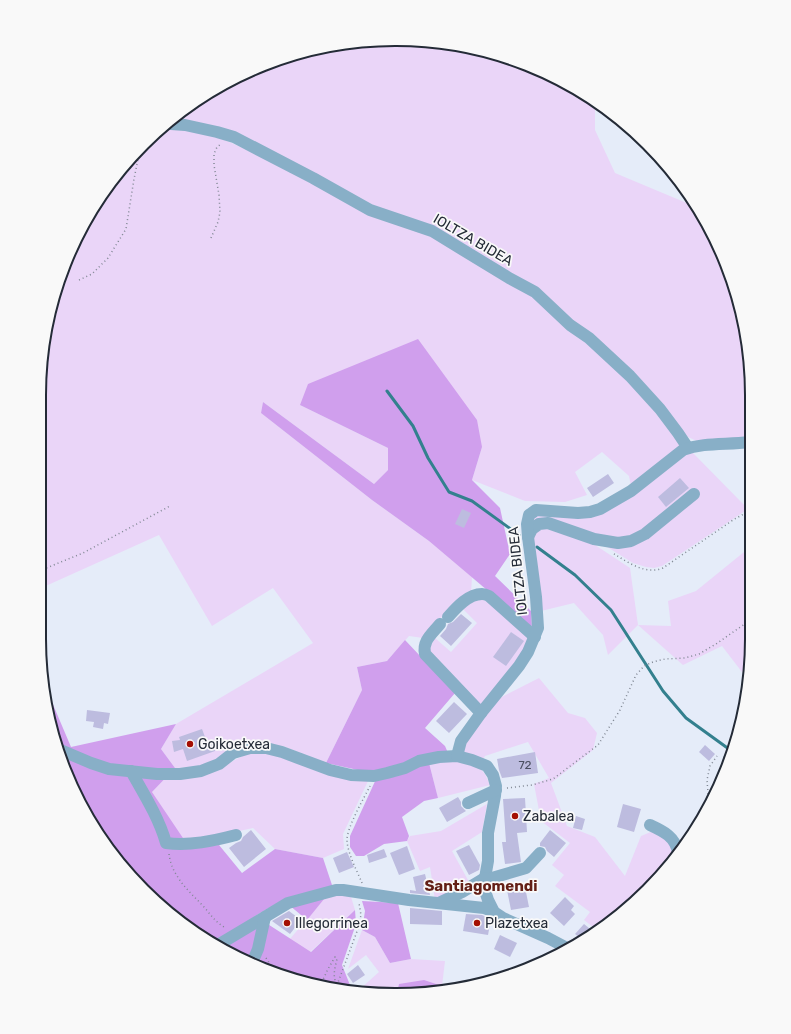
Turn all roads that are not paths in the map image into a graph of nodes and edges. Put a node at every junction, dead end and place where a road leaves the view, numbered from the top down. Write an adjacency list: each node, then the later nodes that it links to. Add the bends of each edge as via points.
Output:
1 (175, 124): 3 (street, IOLTZA BIDEA, via 234,137 370,210 432,231 535,292 630,376 660,409)
2 (745, 443): 3 (street, IOLTZA BIDEA)
3 (688, 448): 5 (street, IOLTZA BIDEA, via 631,491 600,509 578,513 536,510 529,515)
4 (694, 494): 5 (street, via 645,534 631,541 618,543 594,539 548,524 539,524 532,529)
5 (528, 537): 6 (street, IOLTZA BIDEA, via 538,611)
6 (535, 637): 7 (street, IOLTZA BIDEA, via 519,666); 7 (street, via 489,596 482,594 472,596 457,608 424,644 426,654)
7 (481, 713): 9 (street, IOLTZA BIDEA, via 461,740)
8 (65, 751): 10 (street, via 91,763)
9 (457, 756): 11 (street, via 439,757 374,776 351,775 282,752 250,748 233,753 219,764 201,772); 12 (street, via 487,766 493,775)
10 (131, 772): 11 (street); 13 (street)
11 (157, 774): 13 (street)
12 (496, 790): 14 (street); 19 (street, via 488,833)
13 (143, 792): 16 (street, via 166,843 195,844)
14 (468, 803)
15 (650, 825): 17 (street, via 661,830)
16 (236, 836)
17 (676, 846)
18 (540, 853): 19 (street, via 526,868)
19 (485, 879): 20 (street); 21 (street, via 485,891)
20 (439, 903): 21 (street, via 484,908); 22 (street, via 336,890 288,904)
21 (494, 912): 24 (street)
22 (265, 917): 23 (street); 25 (street)
23 (223, 942)
24 (562, 945)
25 (254, 958)

